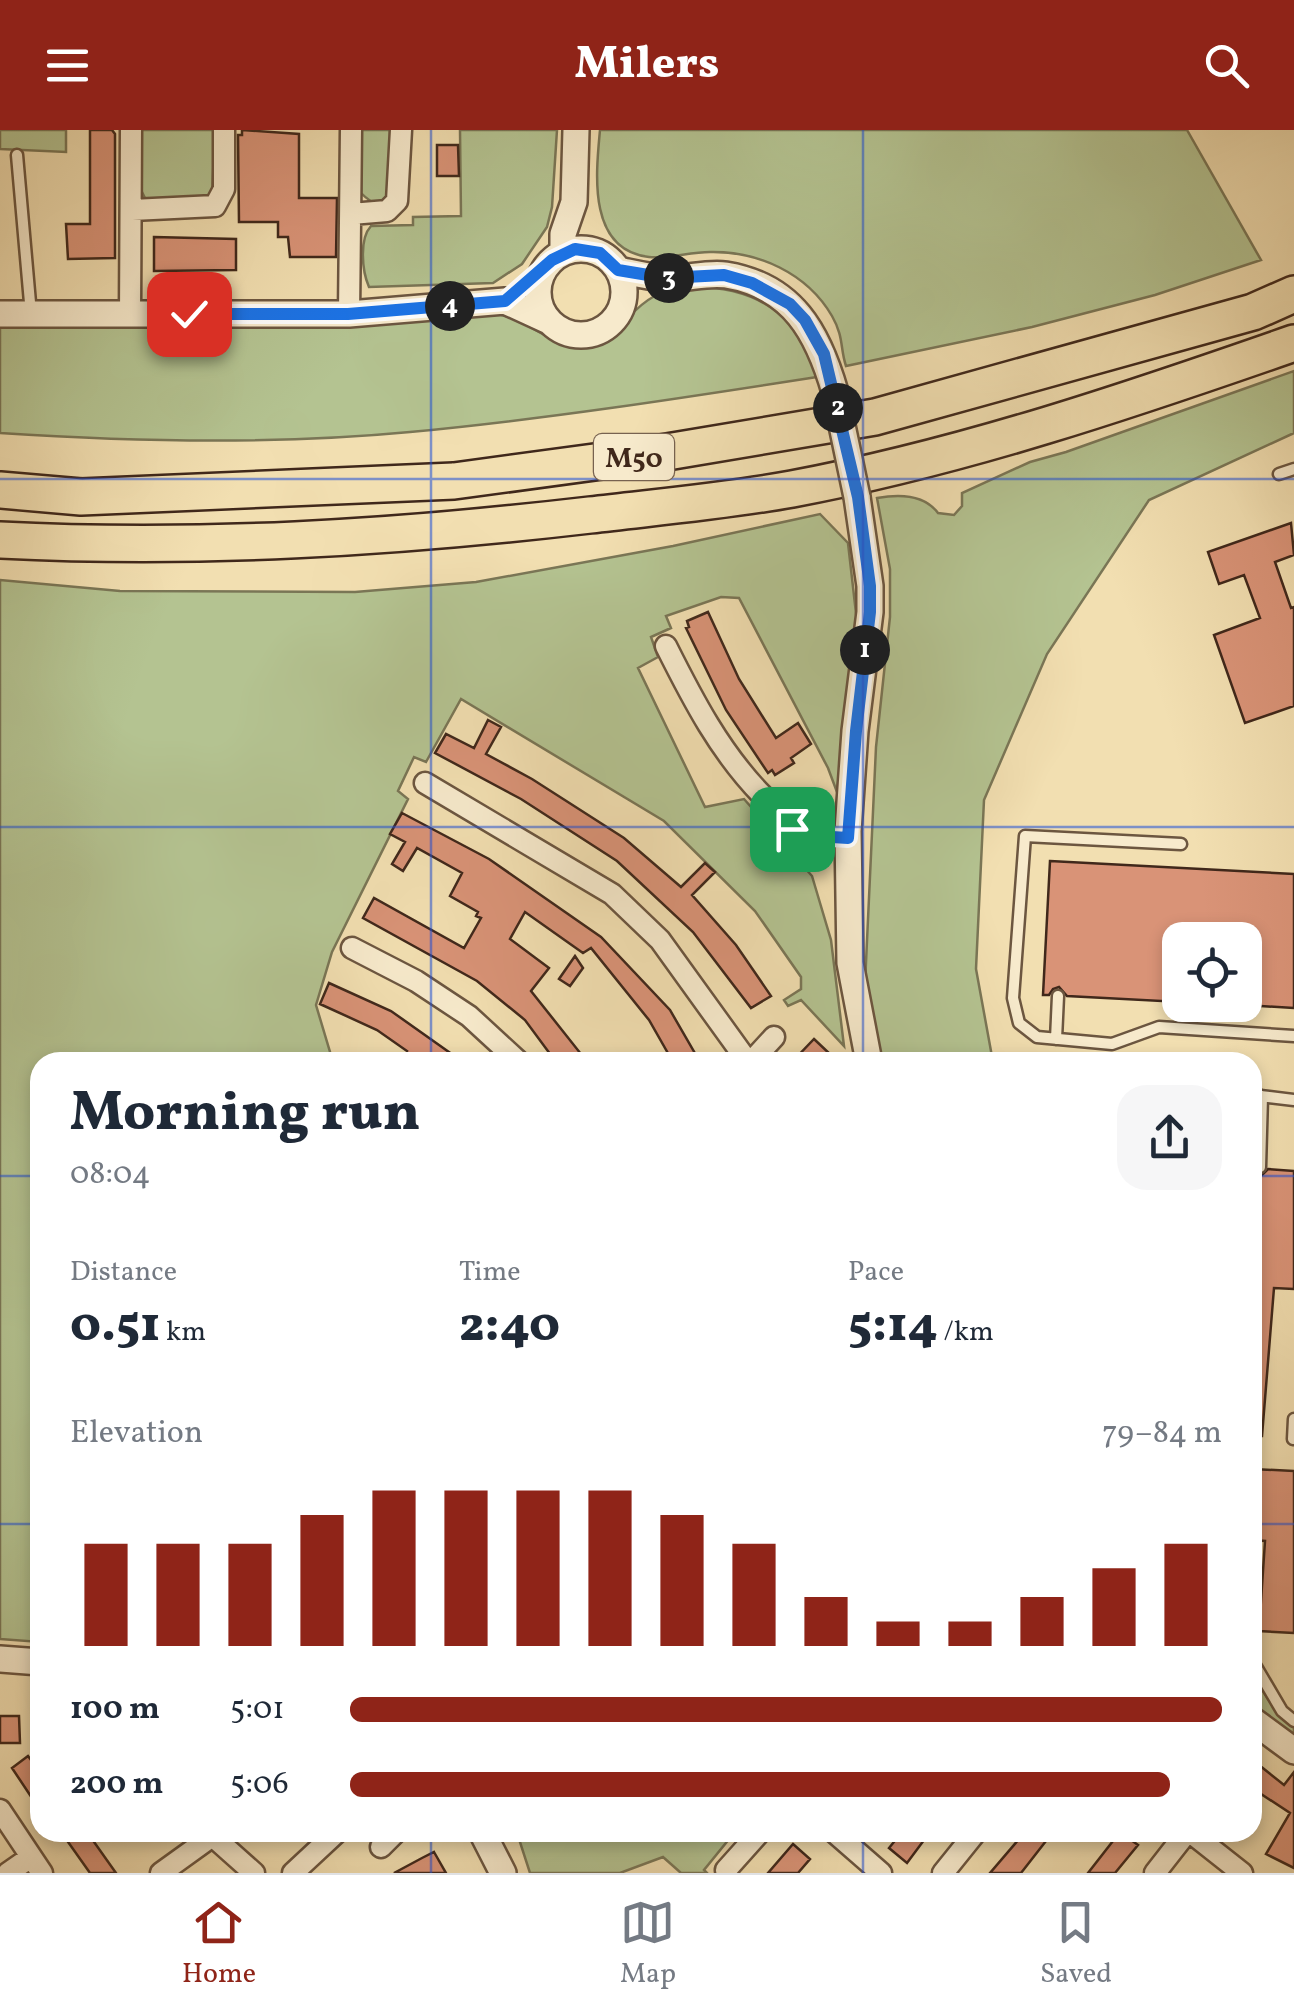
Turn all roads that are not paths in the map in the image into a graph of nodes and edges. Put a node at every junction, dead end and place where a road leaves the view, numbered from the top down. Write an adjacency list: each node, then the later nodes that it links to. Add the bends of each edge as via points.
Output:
1 (131, 130): 8 (street)
2 (224, 130): 8 (street, via 224,189 215,206)
3 (352, 130): 9 (street)
4 (401, 130): 9 (street, via 397,201 387,212)
5 (576, 130): 7 (street)
6 (17, 156): 17 (lane)
7 (574, 202): 10 (street); 11 (street)
8 (132, 210): 18 (street)
9 (351, 214): 19 (street)
10 (553, 262): 11 (street, via 588,249); 14 (street); 20 (street, via 538,296)
11 (609, 262): 12 (street); 15 (street, via 624,296)
12 (666, 278): 15 (street); 28 (street, bridge, via 724,275 773,292 805,320 824,354 858,497 870,586)
13 (1294, 294): 24 (highway, M50, via 1252,312 875,417 661,454 454,481 81,497)
14 (505, 301): 19 (street); 20 (street)
15 (620, 309): 20 (street, via 588,334)
16 (0, 314): 17 (street)
17 (32, 314): 18 (street)
18 (130, 314): 19 (street)
19 (348, 314)
20 (549, 322)
21 (1294, 344): 25 (highway, M50, via 988,442 793,489 429,533 133,545)
22 (1294, 469): 23 (lane)
23 (1279, 474)
24 (0, 490)
25 (0, 540)
26 (666, 646): 28 (street, via 709,730 778,816 792,829)
27 (425, 783): 36 (street, via 612,894 660,940)
28 (848, 838): 38 (street, via 850,963)
29 (1181, 844): 34 (lane, via 1025,836 1012,998 1019,1023 1037,1037)
30 (352, 948): 35 (street, via 469,1016)
31 (1058, 996): 34 (lane)
32 (1294, 1036): 34 (lane, via 1160,1027 1112,1044)
33 (774, 1038): 37 (street)
34 (1056, 1039)
35 (508, 1052)
36 (743, 1052)
37 (760, 1052)
38 (867, 1052)
39 (1262, 1097): 40 (lane)
40 (1294, 1100)
41 (1294, 1419): 42 (lane)
42 (1293, 1440)
43 (0, 1660): 44 (street)
44 (30, 1662)
45 (1262, 1677): 46 (lane)
46 (1294, 1720)
47 (1262, 1727): 48 (street)
48 (1294, 1750)
49 (0, 1810): 59 (street)
50 (200, 1842): 62 (street)
51 (217, 1842): 63 (street)
52 (326, 1842): 64 (street)
53 (492, 1842): 65 (street)
54 (751, 1842): 60 (street)
55 (845, 1842): 66 (street)
56 (968, 1842): 67 (street)
57 (1180, 1842): 68 (street)
58 (1201, 1842): 69 (street)
59 (37, 1865): 61 (street)
60 (726, 1870)
61 (8, 1873)
62 (161, 1873)
63 (254, 1873)
64 (292, 1873)
65 (503, 1873)
66 (881, 1873)
67 (942, 1873)
68 (1154, 1873)
69 (1242, 1873)

